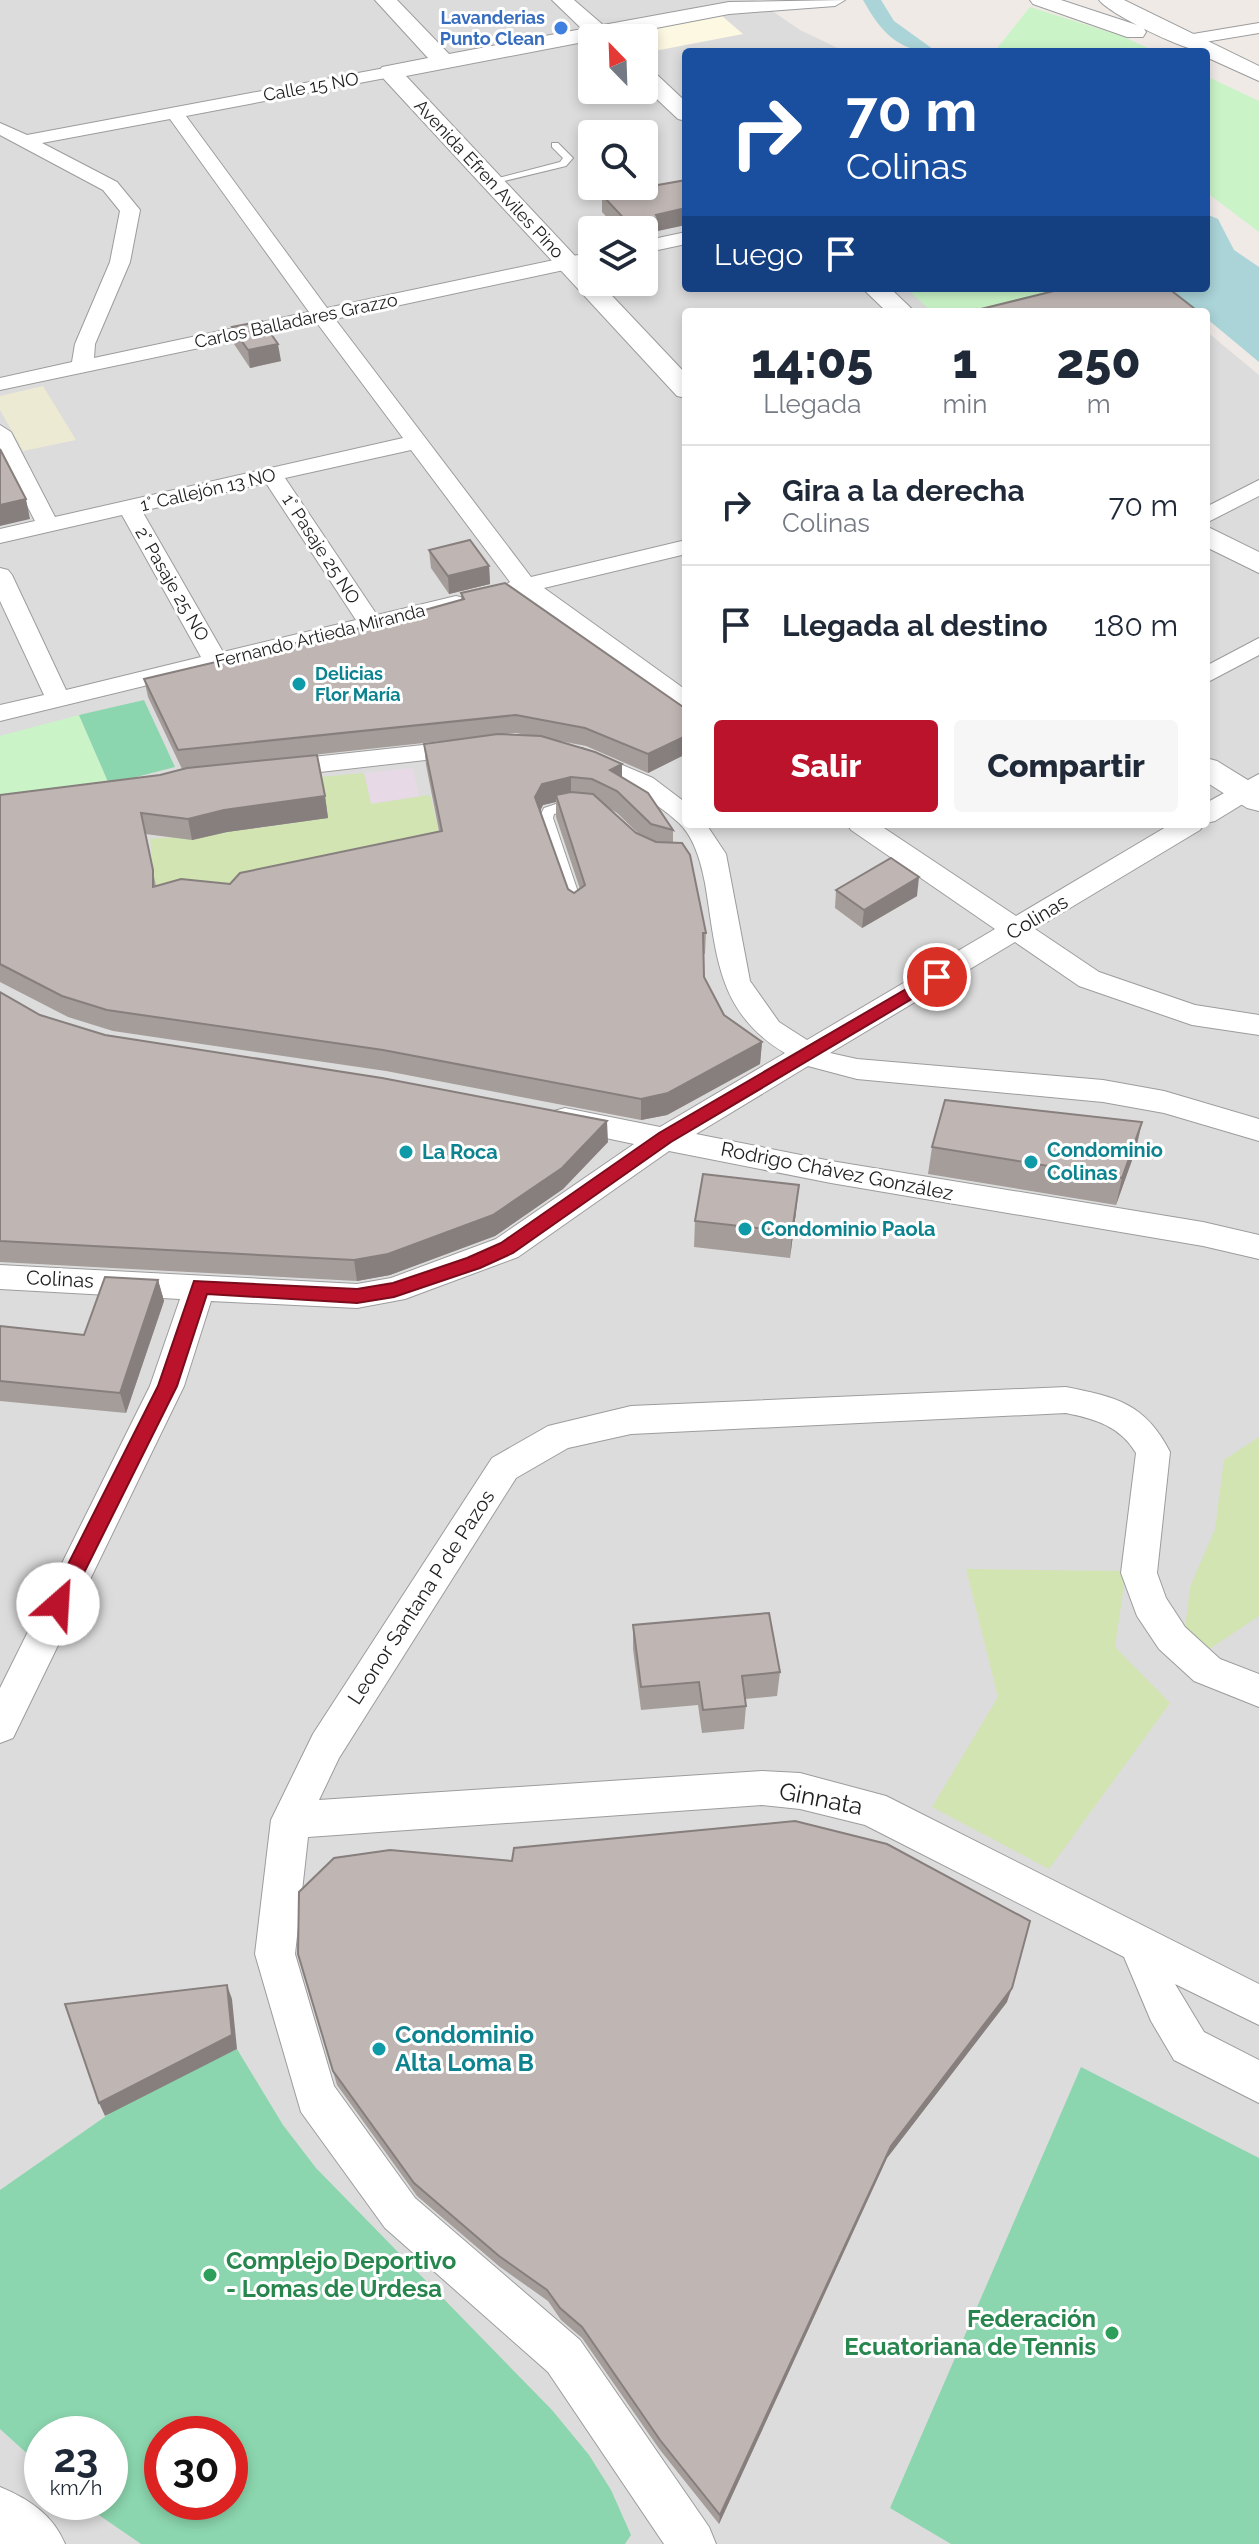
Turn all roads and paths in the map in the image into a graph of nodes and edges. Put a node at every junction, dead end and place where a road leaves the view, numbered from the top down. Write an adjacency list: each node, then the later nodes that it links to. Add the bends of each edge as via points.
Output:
1 (385, 0): 14 (street)
2 (562, 0): 7 (street)
3 (835, 0): 8 (street, Calle 15 NO, via 729,8)
4 (1040, 0): 10 (street)
5 (1078, 0): 10 (street)
6 (1109, 0): 12 (street)
7 (589, 24)
8 (653, 24)
9 (1259, 28): 12 (street)
10 (1137, 33): 12 (street)
11 (578, 39): 14 (street, Calle 15 NO)
12 (1181, 46)
13 (1210, 56): 17 (street)
14 (444, 62): 16 (street, Calle 15 NO)
15 (1210, 69): 19 (street)
16 (390, 72): 21 (street, Calle 15 NO); 25 (street, Avenida Efren Aviles Pino)
17 (1259, 74)
18 (658, 88): 20 (street)
19 (1259, 93)
20 (682, 110)
21 (174, 112): 23 (street, Calle 15 NO); 32 (street)
22 (0, 128): 23 (street)
23 (23, 141): 33 (street, via 110,186 130,210 120,262 85,344)
24 (555, 145): 25 (lane, via 568,158 563,164)
25 (492, 181): 29 (street, Avenida Efren Aviles Pino)
26 (682, 239): 27 (street)
27 (658, 244)
28 (578, 261): 29 (street, Carlos Balladares Grazzo)
29 (567, 264): 32 (street, Carlos Balladares Grazzo); 35 (street, Avenida Efren Aviles Pino)
30 (880, 292): 31 (street)
31 (898, 308)
32 (322, 316): 33 (street, Carlos Balladares Grazzo); 37 (street)
33 (82, 366): 34 (street, Carlos Balladares Grazzo)
34 (0, 384)
35 (682, 386)
36 (0, 432): 42 (street)
37 (416, 442): 38 (street, 1° Callejón 13 NO); 48 (street)
38 (272, 475): 40 (street, 1° Callejón 13 NO); 49 (street, 1° Pasaje 25 NO)
39 (1259, 487): 41 (street)
40 (129, 508): 42 (street, 1° Callejón 13 NO); 51 (street, 2° Pasaje 25 NO)
41 (1210, 514)
42 (48, 525): 43 (street, 1° Callejón 13 NO)
43 (0, 536)
44 (1210, 537): 46 (street)
45 (682, 548): 48 (street, Fernando Artieda Miranda)
46 (1259, 564)
47 (0, 575): 53 (street)
48 (525, 586): 49 (street, Fernando Artieda Miranda); 54 (street)
49 (370, 623): 51 (street, Fernando Artieda Miranda)
50 (1259, 645): 52 (street)
51 (216, 661): 53 (street, Fernando Artieda Miranda)
52 (1210, 674)
53 (58, 699): 55 (street, Fernando Artieda Miranda)
54 (682, 699)
55 (0, 713)
56 (492, 745): 59 (street)
57 (563, 752): 62 (street, via 615,769)
58 (1210, 770): 60 (street)
59 (252, 771)
60 (1254, 791): 63 (street)
61 (589, 806): 67 (lane, via 562,806 546,818)
62 (682, 813)
63 (1210, 813)
64 (694, 828): 70 (street, via 738,988 769,1029)
65 (866, 828): 68 (street)
66 (1184, 828): 68 (street, Colinas)
67 (576, 907)
68 (1015, 931): 69 (street, via 1089,979 1192,1015); 70 (street, Colinas)
69 (1259, 1025)
70 (806, 1053): 72 (street, via 857,1069 1131,1095); 73 (street, Colinas)
71 (541, 1114): 73 (street, Rodrigo Chávez González)
72 (1259, 1130)
73 (665, 1138): 74 (street, Rodrigo Chávez González); 76 (street, Colinas, via 507,1248 394,1290 357,1296)
74 (1259, 1247)
75 (0, 1277): 76 (street, Colinas)
76 (200, 1286): 78 (street, via 167,1386)
77 (1259, 1691): 79 (street, Leonor Santana P de Pazos, via 1207,1670 1172,1638 1150,1605 1139,1573 1153,1452 1141,1432 1110,1409 1066,1400 631,1420 560,1436 504,1468 326,1746)
78 (0, 1726)
79 (290, 1820): 80 (street, Ginnata, via 762,1788 800,1791 872,1809); 85 (street, Leonor Santana P de Pazos, via 275,1954 316,2097 400,2213 564,2356)
80 (1138, 1944): 81 (street, Ginnata); 82 (street, via 1165,2007 1189,2046)
81 (1259, 2005)
82 (1259, 2082)
83 (0, 2516): 84 (street)
84 (35, 2544)
85 (692, 2544)

